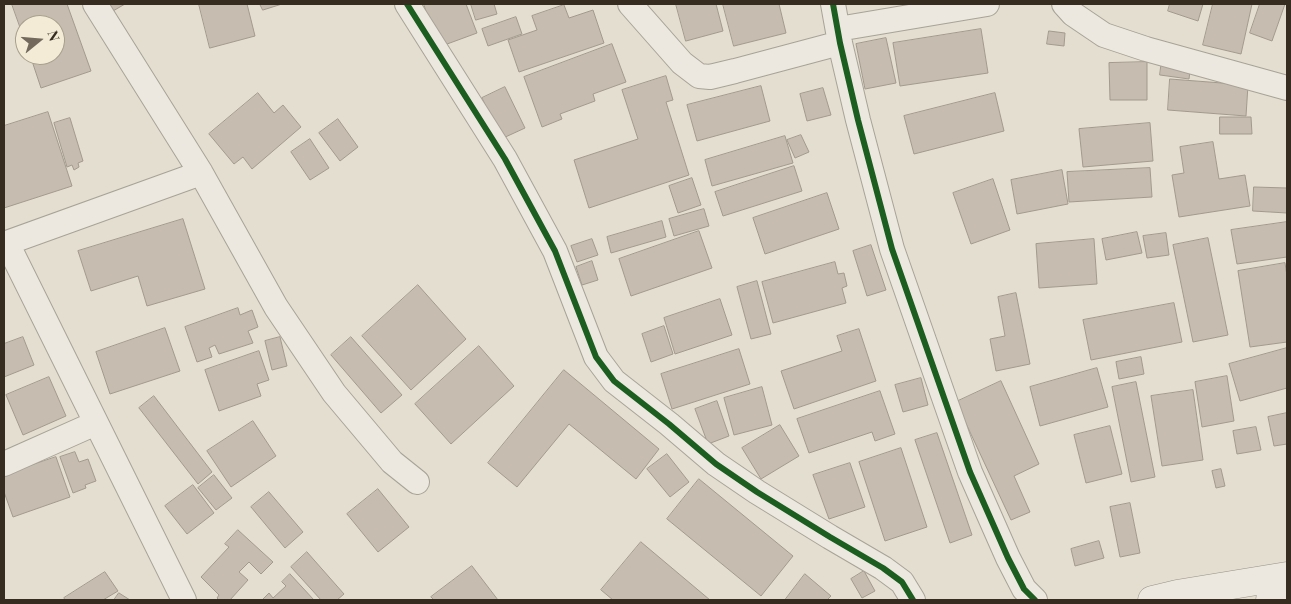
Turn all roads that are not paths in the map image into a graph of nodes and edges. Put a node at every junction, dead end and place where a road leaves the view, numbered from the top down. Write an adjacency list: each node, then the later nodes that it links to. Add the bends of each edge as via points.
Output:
1 (95, 4): 9 (street)
2 (407, 4): 17 (street, via 505,159 555,251 596,357 614,381 716,464 902,582)
3 (630, 4): 7 (street, via 682,63 699,76 710,77 735,71)
4 (833, 4): 7 (street)
5 (987, 4): 7 (street)
6 (1064, 4): 8 (street, via 1104,35)
7 (839, 36): 18 (street, via 892,249 970,472 1008,558 1024,589)
8 (1287, 88)
9 (201, 173): 10 (street); 13 (street, via 276,307 334,393 392,462)
10 (5, 243): 11 (street)
11 (96, 424): 12 (street); 16 (street)
12 (4, 464)
13 (417, 482)
14 (1287, 576): 19 (main road)
15 (1287, 597): 20 (main road)
16 (184, 600)
17 (913, 600)
18 (1035, 600)
19 (1152, 600)
20 (1270, 600)

